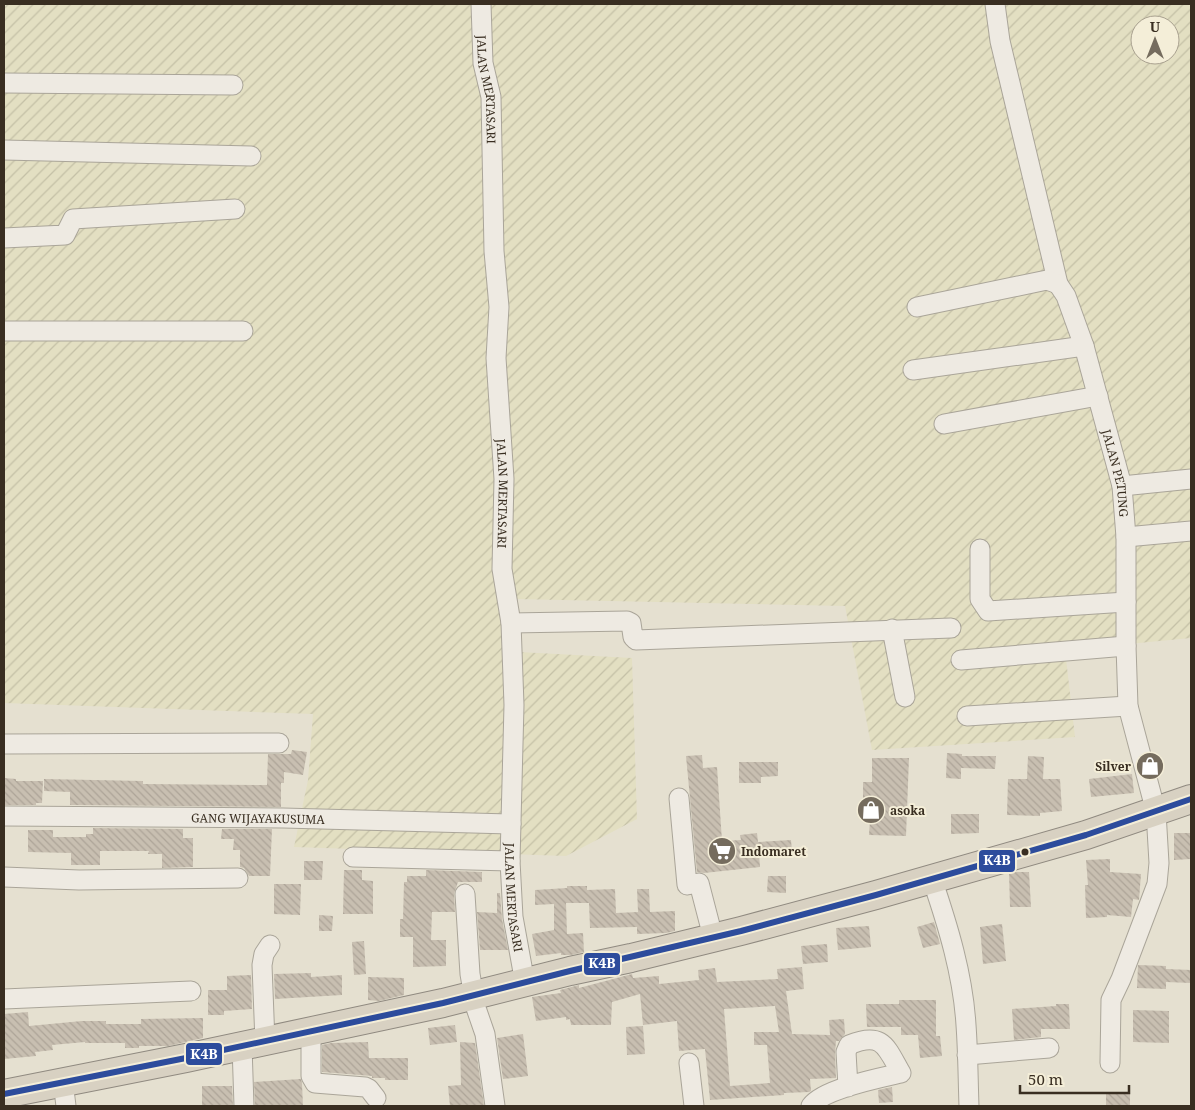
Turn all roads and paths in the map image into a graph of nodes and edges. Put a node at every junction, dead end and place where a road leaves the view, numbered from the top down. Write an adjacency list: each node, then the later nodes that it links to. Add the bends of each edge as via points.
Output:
1 (481, 4): 23 (street, JALAN MERTASARI, via 483,63 491,98 494,251 499,307 496,358 504,479 502,568)
2 (995, 4): 9 (street, JALAN PETUNG, via 1000,40)
3 (4, 83): 4 (street)
4 (233, 85)
5 (4, 150): 6 (street)
6 (250, 156)
7 (235, 209): 8 (street, via 73,219 65,236)
8 (4, 238)
9 (1058, 284): 10 (street, via 1048,280); 13 (street, JALAN PETUNG, via 1066,296)
10 (917, 307)
11 (4, 331): 12 (street)
12 (243, 331)
13 (1084, 346): 14 (street); 15 (street, JALAN PETUNG)
14 (913, 370)
15 (1098, 396): 16 (street); 18 (street, JALAN PETUNG)
16 (944, 424)
17 (1191, 479): 18 (street)
18 (1122, 486): 20 (street, JALAN PETUNG)
19 (1191, 531): 20 (street)
20 (1126, 537): 22 (street, JALAN PETUNG)
21 (980, 550): 22 (street, via 980,599 988,610)
22 (1126, 602): 26 (street, JALAN PETUNG)
23 (511, 623): 25 (street, via 627,621 631,623 636,640); 37 (street, JALAN MERTASARI, via 514,705)
24 (951, 628): 25 (street)
25 (892, 629): 28 (street)
26 (1126, 646): 27 (street); 29 (street, JALAN PETUNG)
27 (961, 660)
28 (905, 697)
29 (1128, 706): 30 (street); 35 (street, JALAN PETUNG)
30 (968, 716)
31 (279, 743): 32 (street)
32 (4, 744)
33 (678, 798): 44 (street, via 687,885 699,883)
34 (1191, 799): 35 (highway)
35 (1156, 812): 42 (highway); 55 (street, JALAN PETUNG, via 1157,884 1111,1000)
36 (4, 816): 37 (street, GANG WIJAYAKUSUMA)
37 (511, 824): 39 (street, JALAN MERTASARI)
38 (353, 857): 39 (street)
39 (510, 861): 46 (street, JALAN MERTASARI, via 513,917)
40 (4, 877): 41 (street, via 79,880)
41 (238, 878)
42 (932, 879): 44 (highway); 53 (street, via 958,971)
43 (465, 894): 48 (street)
44 (713, 938): 46 (highway)
45 (270, 946): 51 (street, via 264,954)
46 (525, 983): 48 (highway)
47 (191, 991): 49 (street)
48 (474, 996): 50 (highway); 62 (street, via 485,1034)
49 (4, 999)
50 (311, 1031): 51 (highway); 59 (street, via 311,1076 315,1083 365,1087)
51 (246, 1045): 57 (highway, via 186,1058); 60 (street); 61 (street)
52 (1049, 1048): 53 (street)
53 (967, 1055): 65 (street)
54 (689, 1063): 63 (street)
55 (1110, 1064)
56 (848, 1087): 56 (street, via 901,1073 879,1041 871,1039 849,1045 846,1052); 64 (street, via 819,1098)
57 (64, 1093): 58 (highway)
58 (4, 1094)
59 (376, 1098)
60 (236, 1106)
61 (244, 1106)
62 (496, 1106)
63 (694, 1106)
64 (811, 1106)
65 (968, 1106)

